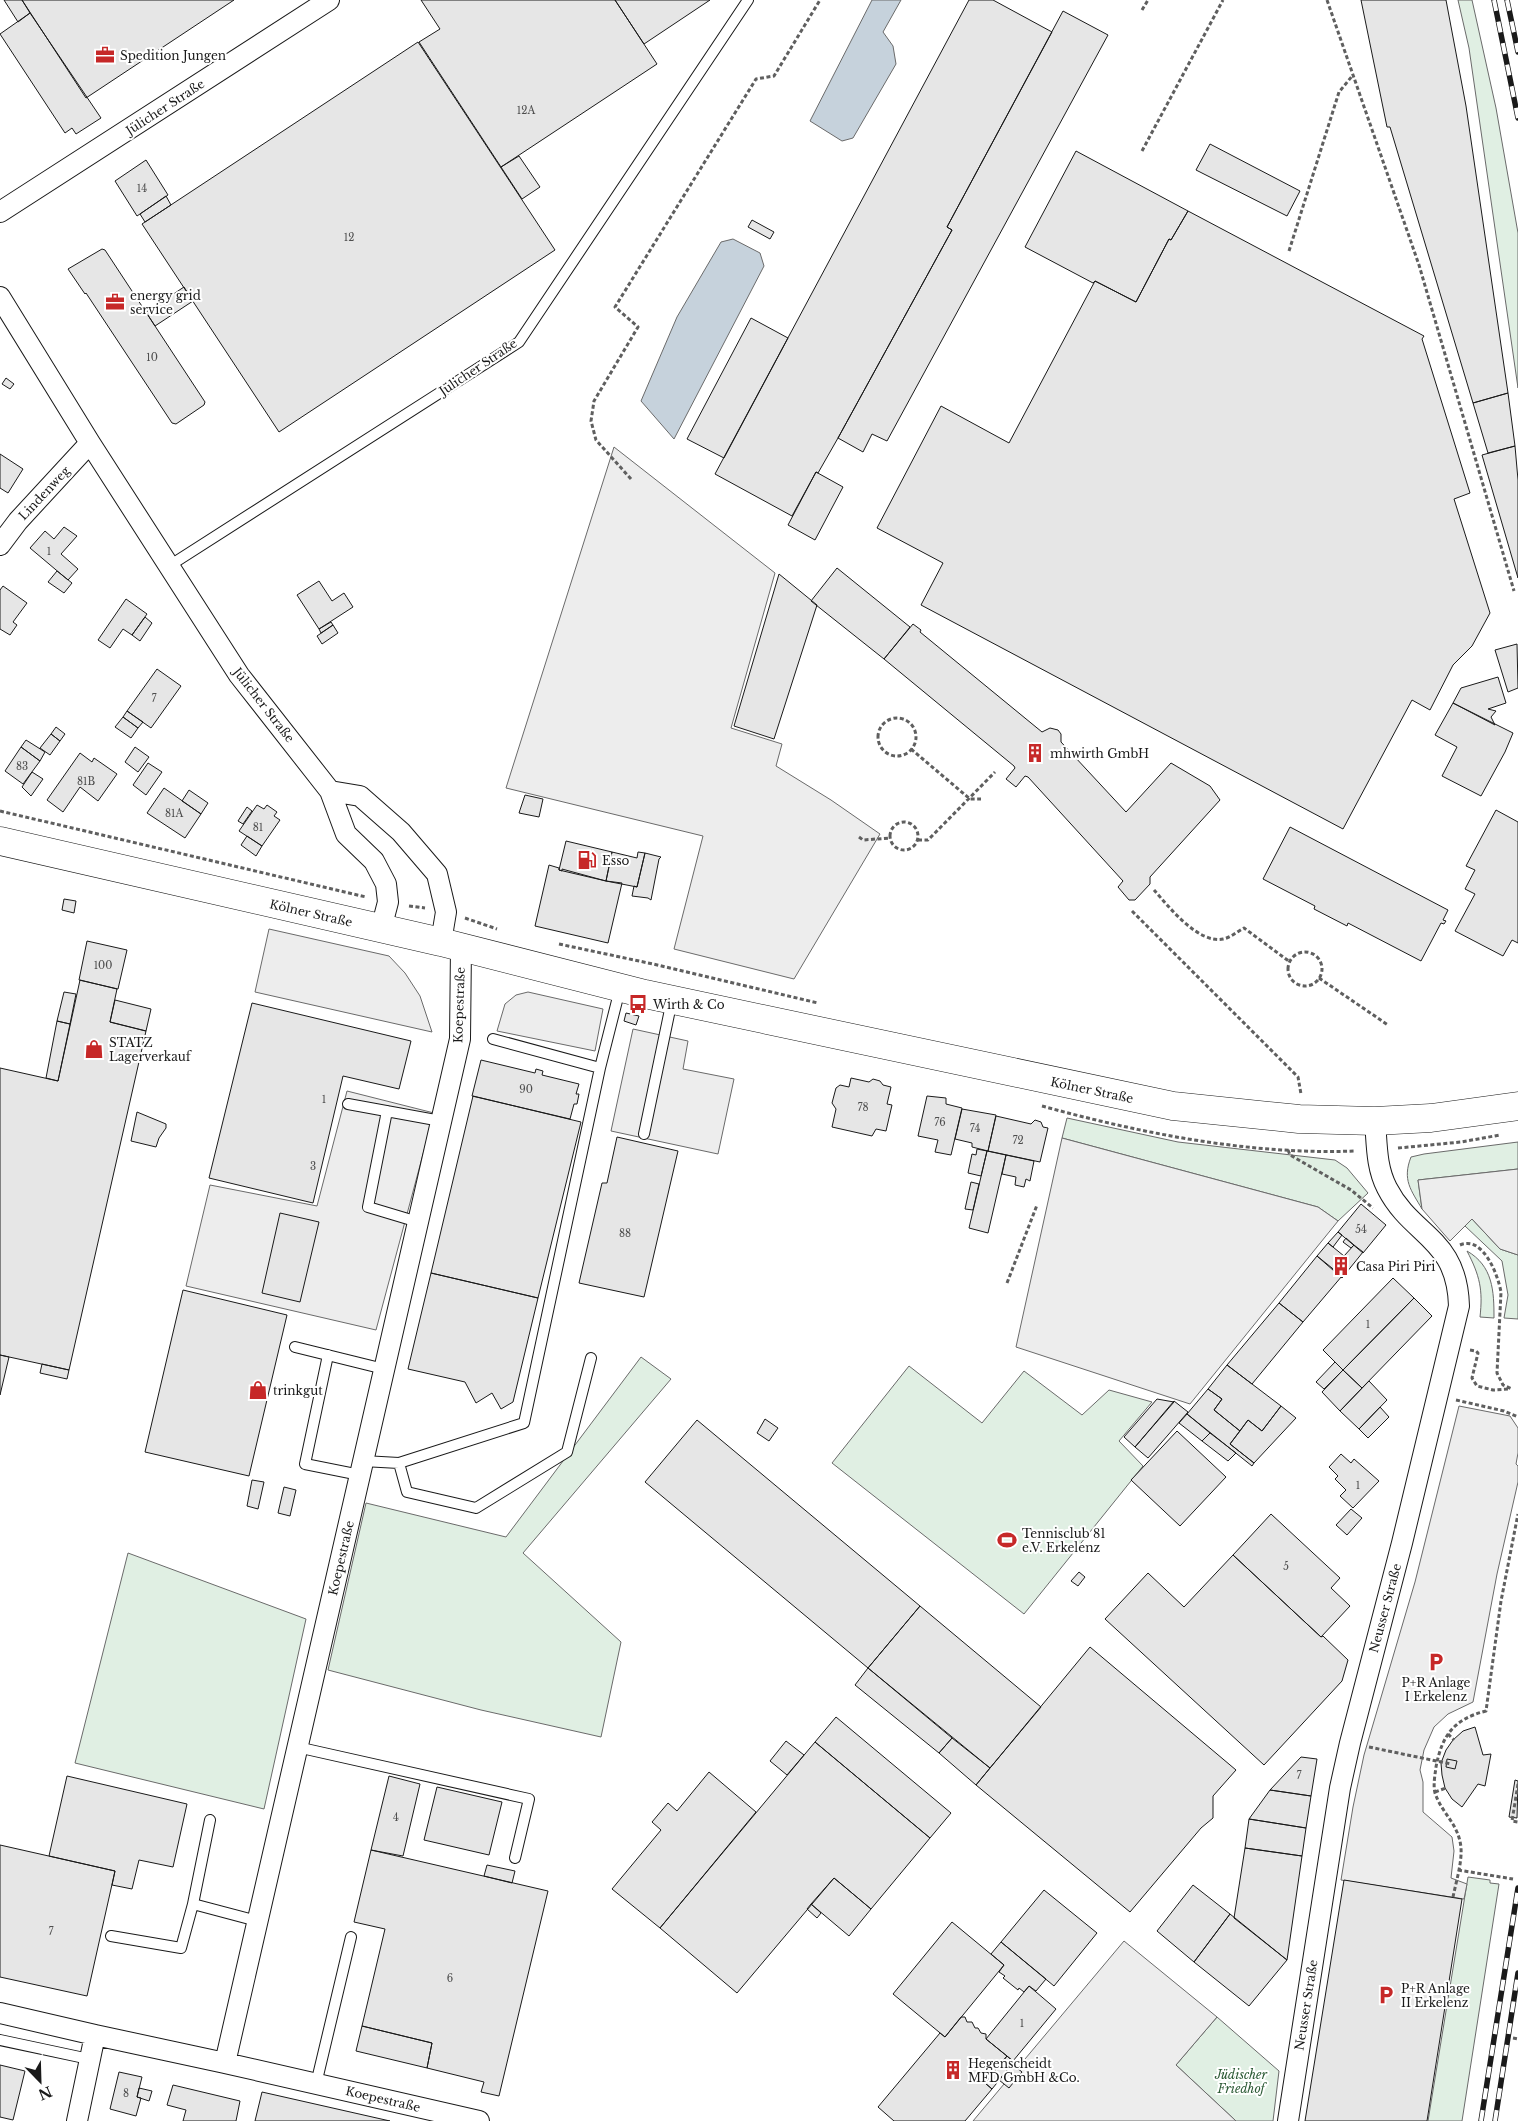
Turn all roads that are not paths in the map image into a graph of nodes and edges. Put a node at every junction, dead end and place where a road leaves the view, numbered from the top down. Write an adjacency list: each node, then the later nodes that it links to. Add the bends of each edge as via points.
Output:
1 (329, 0): 3 (street, Jülicher Straße)
2 (748, 0): 7 (lane, Jülicher Straße, via 519,342)
3 (0, 212)
4 (0, 297): 5 (street, Jülicher Straße)
5 (90, 444): 6 (street, Lindenweg, via 18,521); 7 (street, Jülicher Straße)
6 (0, 545)
7 (169, 566): 8 (street, Jülicher Straße, via 238,675)
8 (330, 790): 10 (street, Jülicher Straße, via 346,834 374,862 386,884 388,902); 11 (street, via 360,796 401,832 437,874)
9 (0, 842): 10 (main road, Kölner Straße)
10 (381, 930): 11 (main road, Kölner Straße)
11 (451, 944): 12 (main road, Kölner Straße); 19 (street, Koepestraße, via 460,1039)
12 (621, 988): 13 (main road, Kölner Straße); 15 (lane)
13 (672, 999): 20 (main road, Kölner Straße, via 1173,1106 1295,1108); 21 (lane)
14 (493, 1040): 15 (lane)
15 (600, 1068): 27 (lane, via 524,1423)
16 (348, 1104): 18 (lane)
17 (1518, 1106): 20 (main road, Kölner Straße, via 1431,1118)
18 (387, 1111): 19 (lane); 22 (lane, via 368,1207)
19 (441, 1121): 22 (street, Koepestraße)
20 (1375, 1121): 44 (street, Neusser Straße, via 1378,1163 1388,1190 1405,1213 1444,1252 1453,1269 1459,1306 1350,1743 1328,1860)
21 (644, 1134)
22 (418, 1222): 26 (street, Koepestraße)
23 (295, 1347): 24 (lane)
24 (328, 1355): 26 (lane); 28 (lane, via 305,1464)
25 (591, 1358): 27 (lane, via 567,1452 476,1508 407,1492)
26 (384, 1369): 28 (street, Koepestraße)
27 (399, 1463): 28 (lane)
28 (361, 1468): 29 (street, Koepestraße)
29 (297, 1747): 31 (lane, via 529,1799); 33 (street, Koepestraße)
30 (210, 1820): 32 (lane)
31 (516, 1858)
32 (193, 1904): 33 (lane); 34 (lane, via 181,1948)
33 (257, 1921): 40 (street, Koepestraße)
34 (111, 1936)
35 (352, 1937): 41 (lane)
36 (0, 2014): 37 (street, Koepestraße)
37 (95, 2035): 39 (street); 40 (street, Koepestraße)
38 (0, 2040): 39 (lane)
39 (89, 2059): 42 (street)
40 (225, 2063): 41 (street, Koepestraße)
41 (316, 2084): 43 (street, Koepestraße)
42 (77, 2121)
43 (478, 2121)
44 (1288, 2121)

